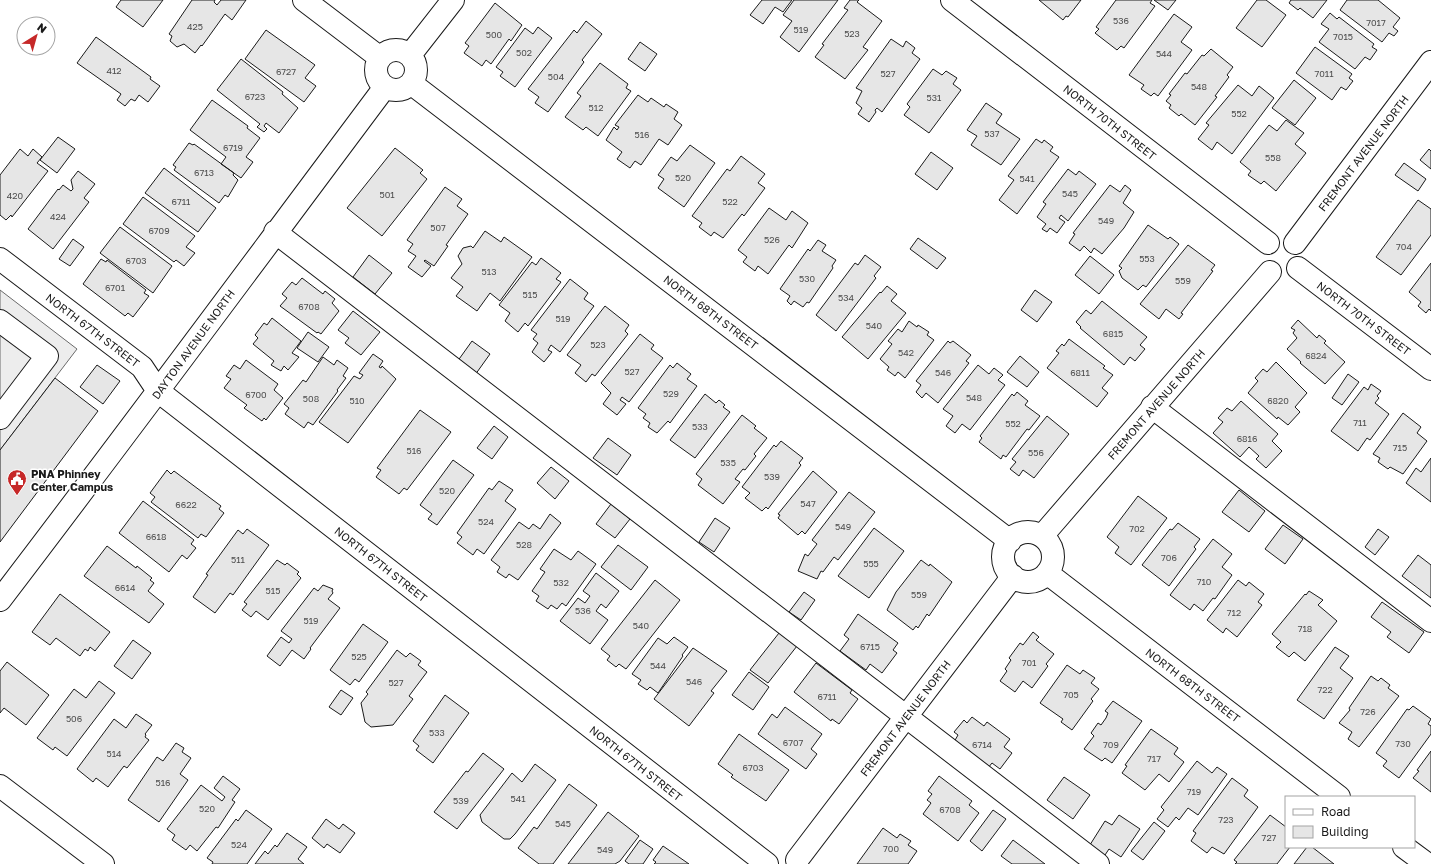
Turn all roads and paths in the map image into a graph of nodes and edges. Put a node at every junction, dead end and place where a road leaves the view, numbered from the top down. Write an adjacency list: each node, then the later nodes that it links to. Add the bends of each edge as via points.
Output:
1 (304, 0): 5 (street)
2 (454, 0): 4 (street)
3 (952, 0): 10 (street, NORTH 70TH STREET)
4 (410, 55): 5 (street, via 402,50 395,50); 7 (street, via 417,71)
5 (379, 58): 8 (street, via 377,76)
6 (1431, 62): 11 (street, FREMONT AVENUE NORTH)
7 (412, 84): 8 (street, via 399,91); 21 (street, NORTH 68TH STREET)
8 (385, 87): 9 (street, DAYTON AVENUE NORTH)
9 (275, 232): 17 (street, DAYTON AVENUE NORTH); 26 (street)
10 (1268, 243): 11 (street, via 1286,238); 14 (street, via 1264,249 1263,262)
11 (1295, 243): 13 (street, via 1301,256)
12 (1, 261): 17 (street, NORTH 67TH STREET, via 142,367)
13 (1298, 268): 14 (street, via 1282,276); 16 (street, NORTH 70TH STREET)
14 (1270, 272): 18 (street, FREMONT AVENUE NORTH)
15 (4, 324): 19 (street, via 47,356)
16 (1431, 369)
17 (158, 391): 24 (street, DAYTON AVENUE NORTH); 32 (street, NORTH 67TH STREET)
18 (1152, 407): 20 (street, FREMONT AVENUE NORTH); 25 (street)
19 (0, 418)
20 (1042, 536): 21 (street, via 1027,532 1018,534); 22 (street, via 1052,549 1052,564)
21 (1010, 541): 23 (street, via 1004,554 1004,562)
22 (1047, 573): 23 (street, via 1037,580 1027,582); 28 (street, NORTH 68TH STREET)
23 (1013, 576): 26 (street, FREMONT AVENUE NORTH)
24 (0, 600)
25 (1431, 621)
26 (905, 718): 30 (street, FREMONT AVENUE NORTH); 33 (street)
27 (0, 786): 31 (street)
28 (1338, 796)
29 (1405, 848): 34 (street)
30 (799, 862): 32 (street, via 787,856 780,856)
31 (103, 864)
32 (767, 864)
33 (1098, 864)
34 (1426, 864)

